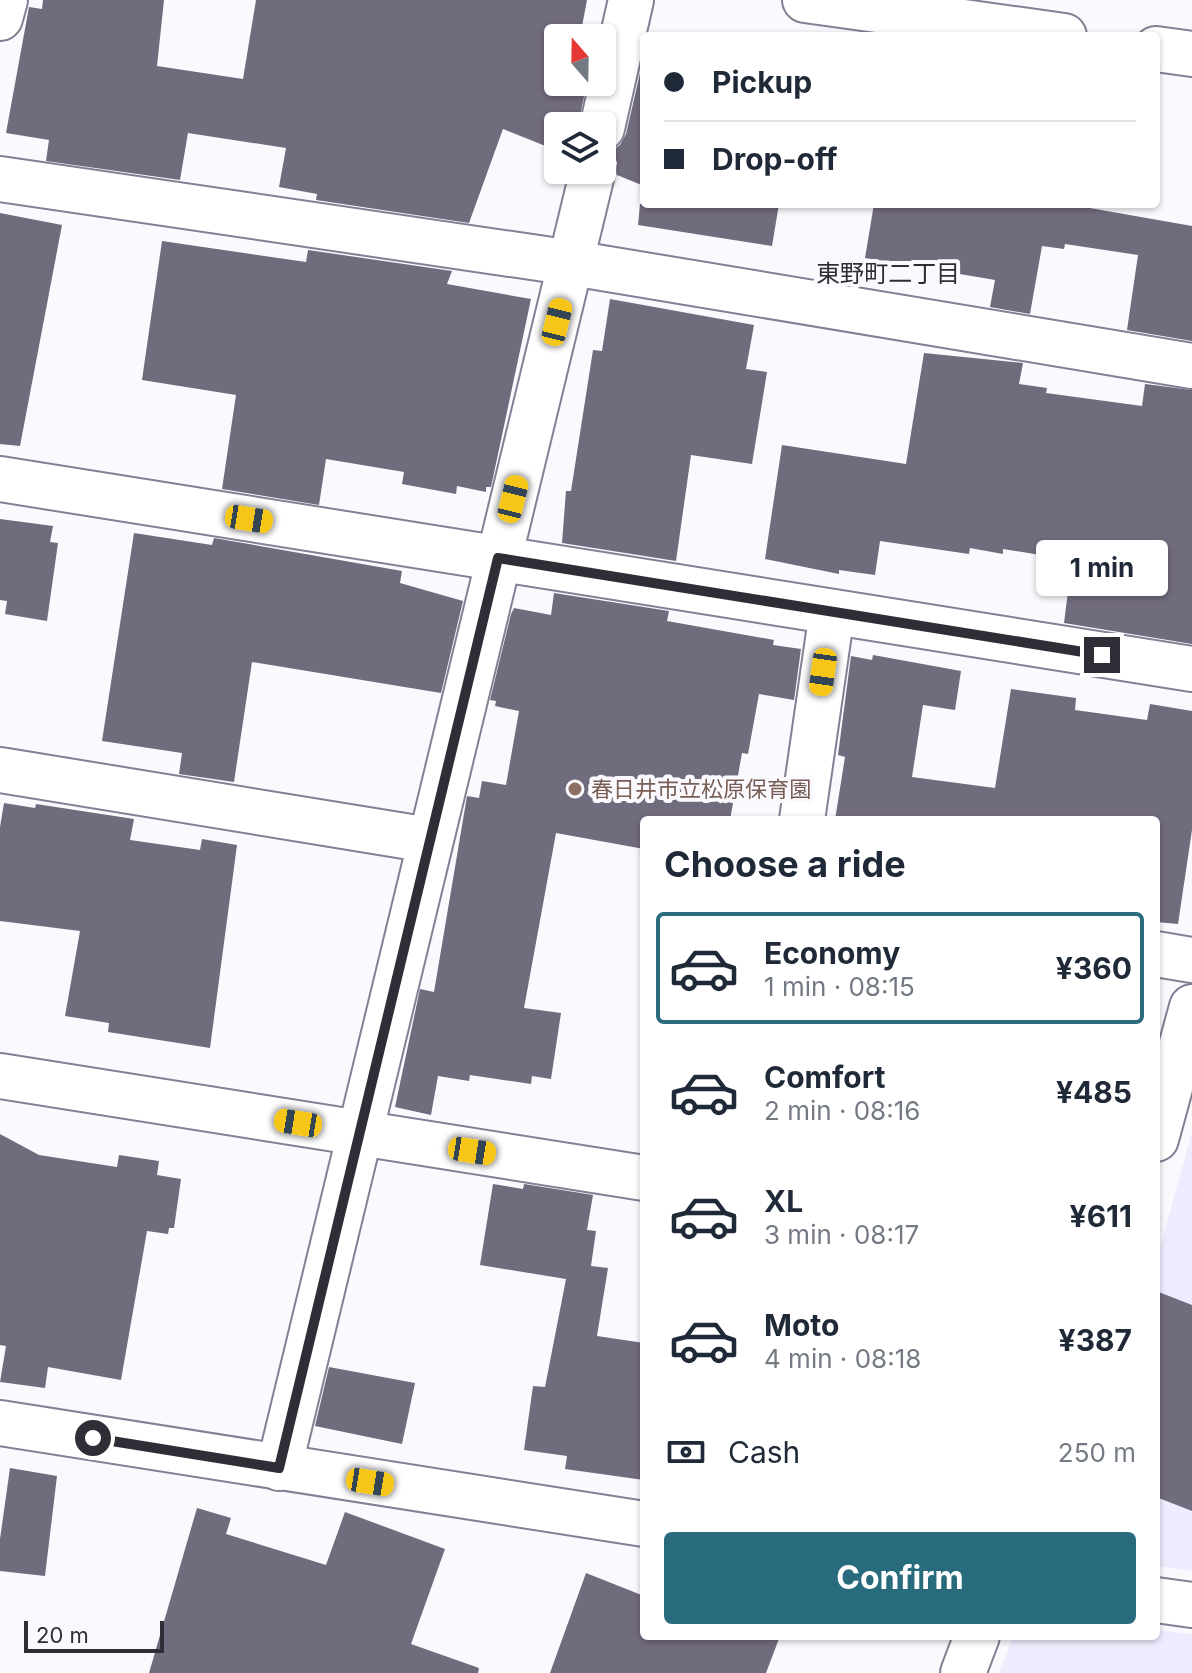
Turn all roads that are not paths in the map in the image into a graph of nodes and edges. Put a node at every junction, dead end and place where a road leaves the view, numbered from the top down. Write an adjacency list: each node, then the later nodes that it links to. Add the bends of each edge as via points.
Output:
1 (5, 0): 4 (street)
2 (631, 0): 8 (street)
3 (805, 0): 5 (street)
4 (0, 18)
5 (1035, 32)
6 (1160, 50): 7 (street)
7 (1192, 54)
8 (606, 112)
9 (0, 179): 11 (street)
10 (590, 184): 11 (street)
11 (572, 263): 12 (street); 14 (street)
12 (1192, 366)
13 (0, 479): 14 (street)
14 (498, 558): 15 (street); 19 (street)
15 (832, 612): 16 (street); 18 (street)
16 (1192, 669)
17 (0, 770): 19 (street)
18 (803, 816)
19 (429, 840): 25 (street)
20 (1160, 955): 21 (street)
21 (1192, 960)
22 (1192, 1007): 24 (street)
23 (0, 1076): 25 (street)
24 (1160, 1124)
25 (358, 1132): 26 (street); 28 (street)
26 (640, 1177)
27 (0, 1423): 28 (street)
28 (279, 1468): 29 (street)
29 (640, 1523)
30 (1160, 1601): 31 (street)
31 (1192, 1605)
32 (975, 1640): 33 (street)
33 (963, 1673)

